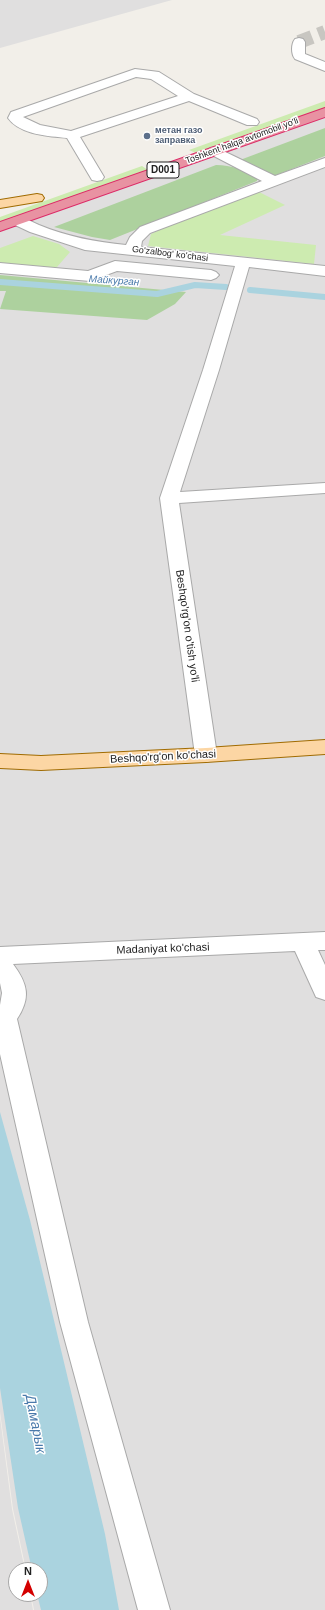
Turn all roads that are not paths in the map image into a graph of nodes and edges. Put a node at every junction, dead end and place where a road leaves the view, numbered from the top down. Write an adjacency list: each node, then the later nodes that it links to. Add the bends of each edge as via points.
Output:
1 (299, 42): 2 (street, via 299,56)
2 (325, 67)
3 (189, 97): 6 (street); 8 (street); 8 (street, via 154,75 135,73 16,115 15,118 20,123 32,127)
4 (325, 112): 9 (highway, Toshkent halqa avtomobil yo'li / D001)
5 (267, 117): 6 (highway, Toshkent halqa avtomobil yo'li)
6 (252, 122): 7 (highway, Toshkent halqa avtomobil yo'li)
7 (237, 128)
8 (72, 135): 14 (street)
9 (216, 151): 12 (highway, Toshkent halqa avtomobil yo'li / D001); 15 (street)
10 (154, 157): 12 (highway)
11 (325, 162): 15 (street)
12 (172, 166): 21 (highway, Toshkent halqa avtomobil yo'li / D001)
13 (111, 172): 14 (highway)
14 (97, 177): 16 (highway)
15 (273, 181): 24 (street, via 145,230 135,240)
16 (82, 182)
17 (52, 193): 18 (highway)
18 (37, 198): 19 (main road); 20 (highway)
19 (0, 204)
20 (0, 212)
21 (18, 221): 22 (highway, Toshkent halqa avtomobil yo'li / D001); 23 (street, Go'zalbog' ko'chasi)
22 (0, 228)
23 (85, 245): 24 (street, Go'zalbog' ko'chasi); 28 (street)
24 (133, 250): 25 (street, Go'zalbog' ko'chasi)
25 (243, 263): 27 (street, Go'zalbog' ko'chasi); 31 (street, Beshqo'rg'on o'tish yo'li)
26 (0, 268): 28 (street)
27 (325, 271)
28 (61, 274): 29 (street, via 90,276 115,266)
29 (211, 275)
30 (325, 488): 31 (street)
31 (169, 498): 33 (street, Beshqo'rg'on o'tish yo'li)
32 (325, 747): 33 (main road, Beshqo'rg'on ko'chasi)
33 (206, 755): 34 (main road, Beshqo'rg'on ko'chasi, via 41,763)
34 (0, 762)
35 (314, 942): 36 (street, Madaniyat ko'chasi); 38 (street)
36 (0, 956)
37 (0, 965): 39 (street, via 10,975 15,989 13,1004)
38 (325, 990)
39 (2, 1018): 40 (street, via 74,1322)
40 (154, 1610)

